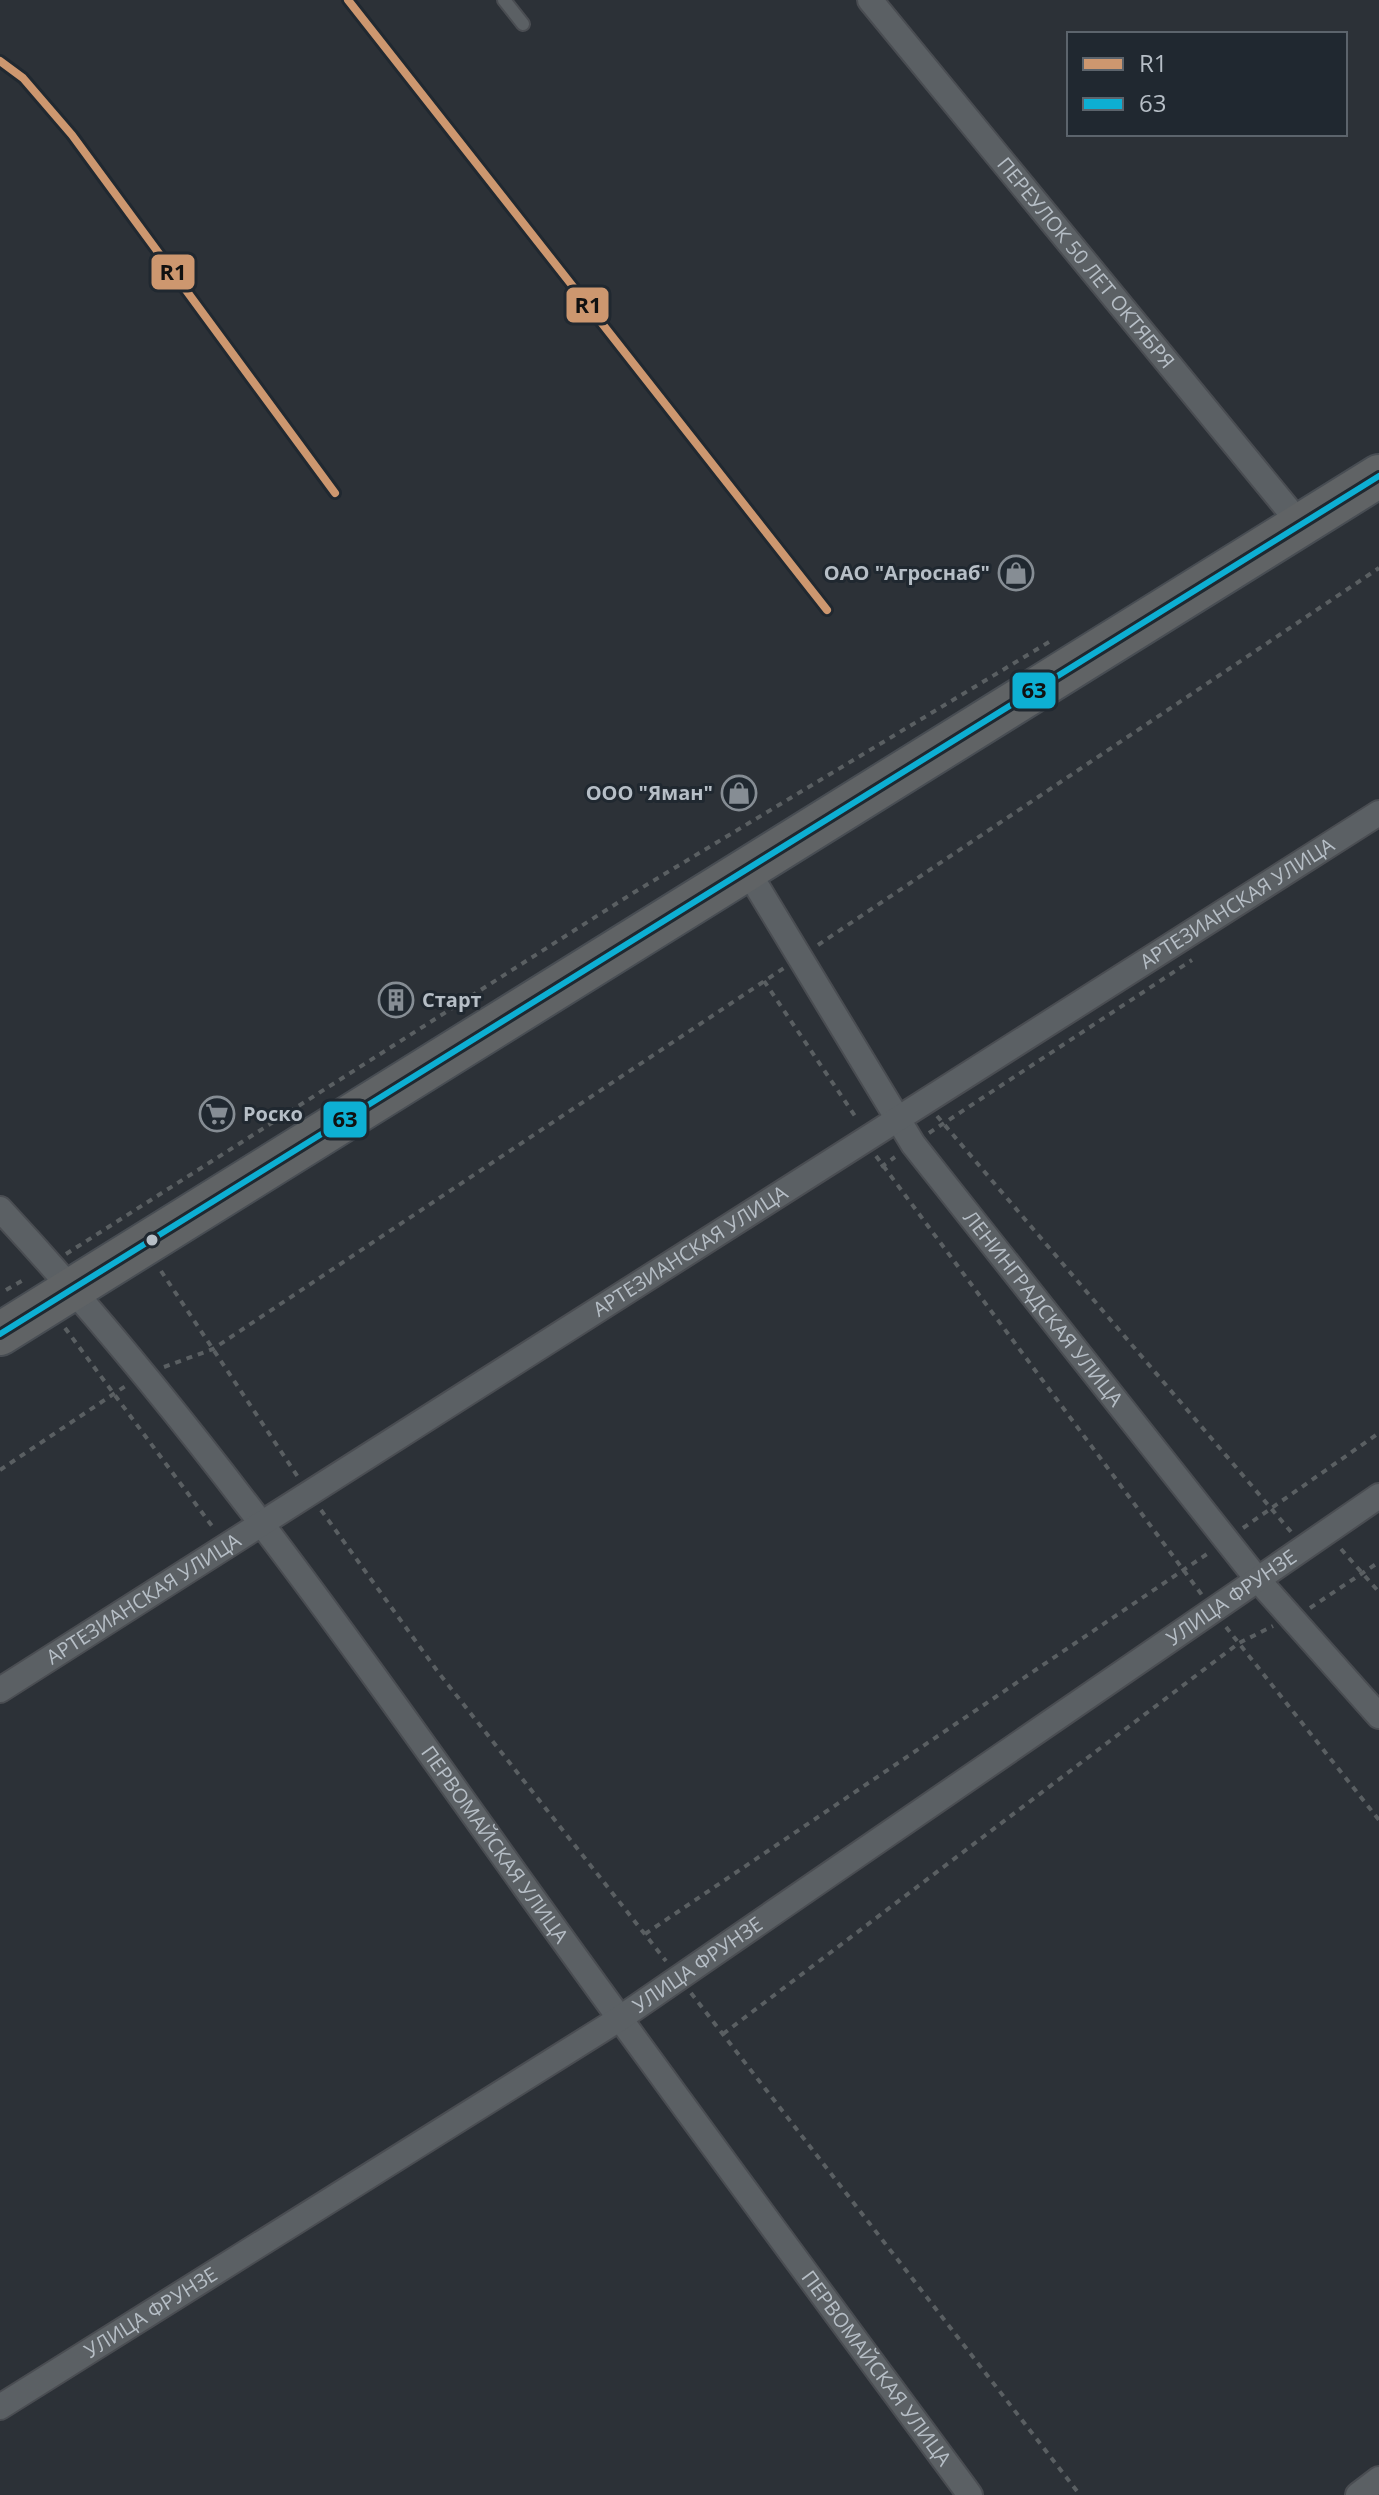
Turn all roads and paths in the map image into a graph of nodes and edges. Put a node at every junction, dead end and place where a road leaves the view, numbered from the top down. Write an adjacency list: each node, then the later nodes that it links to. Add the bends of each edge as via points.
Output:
1 (504, 0): 3 (lane)
2 (870, 0): 5 (street, ПЕРЕУЛОК 50 ЛЕТ ОКТЯБРЯ)
3 (523, 24)
4 (1379, 476): 5 (highway)
5 (1301, 525): 8 (highway)
6 (1064, 633): 17 (path, via 633,893)
7 (1379, 813): 11 (street, АРТЕЗИАНСКАЯ УЛИЦА)
8 (747, 870): 12 (street, ЛЕНИНГРАДСКАЯ УЛИЦА); 17 (highway)
9 (1194, 959): 14 (path)
10 (764, 981): 13 (path)
11 (928, 1102): 12 (street, АРТЕЗИАНСКАЯ УЛИЦА); 14 (path)
12 (898, 1122): 15 (street, ЛЕНИНГРАДСКАЯ УЛИЦА); 25 (street, АРТЕЗИАНСКАЯ УЛИЦА)
13 (860, 1123)
14 (943, 1124): 15 (path); 27 (path)
15 (913, 1144): 30 (street, ЛЕНИНГРАДСКАЯ УЛИЦА); 34 (path, via 881,1167)
16 (0, 1209): 18 (street, ПЕРВОМАЙСКАЯ УЛИЦА)
17 (133, 1231): 18 (highway); 18 (path); 20 (path)
18 (50, 1283): 19 (highway); 21 (street, ПЕРВОМАЙСКАЯ УЛИЦА); 22 (path)
19 (0, 1334)
20 (213, 1349): 21 (path); 25 (path)
21 (144, 1374): 22 (path); 28 (street, ПЕРВОМАЙСКАЯ УЛИЦА)
22 (115, 1393): 24 (path); 31 (path)
23 (1379, 1433): 27 (path)
24 (0, 1470)
25 (309, 1493): 28 (street, АРТЕЗИАНСКАЯ УЛИЦА)
26 (1379, 1496): 29 (street, УЛИЦА ФРУНЗЕ)
27 (1270, 1507): 30 (path); 32 (path)
28 (263, 1521): 31 (street, АРТЕЗИАНСКАЯ УЛИЦА); 45 (street, ПЕРВОМАЙСКАЯ УЛИЦА)
29 (1326, 1532): 32 (street, УЛИЦА ФРУНЗЕ); 35 (path)
30 (1227, 1540): 34 (path); 36 (street, ЛЕНИНГРАДСКАЯ УЛИЦА)
31 (226, 1545): 41 (street, АРТЕЗИАНСКАЯ УЛИЦА)
32 (1304, 1548): 36 (street, УЛИЦА ФРУНЗЕ)
33 (1379, 1562): 35 (path)
34 (1184, 1570): 38 (path); 44 (path)
35 (1362, 1573): 37 (path); 39 (path)
36 (1258, 1580): 38 (street, УЛИЦА ФРУНЗЕ); 39 (street, ЛЕНИНГРАДСКАЯ УЛИЦА)
37 (1379, 1592)
38 (1213, 1611): 40 (path); 45 (street, УЛИЦА ФРУНЗЕ)
39 (1291, 1617): 40 (path); 42 (street, ЛЕНИНГРАДСКАЯ УЛИЦА)
40 (1239, 1643): 43 (path); 46 (path)
41 (0, 1690)
42 (1379, 1716)
43 (1379, 1820)
44 (645, 1934)
45 (619, 2019): 47 (street, УЛИЦА ФРУНЗЕ); 49 (street, ПЕРВОМАЙСКАЯ УЛИЦА)
46 (723, 2034)
47 (0, 2407)
48 (1379, 2479): 50 (street)
49 (970, 2495)
50 (1358, 2495)

